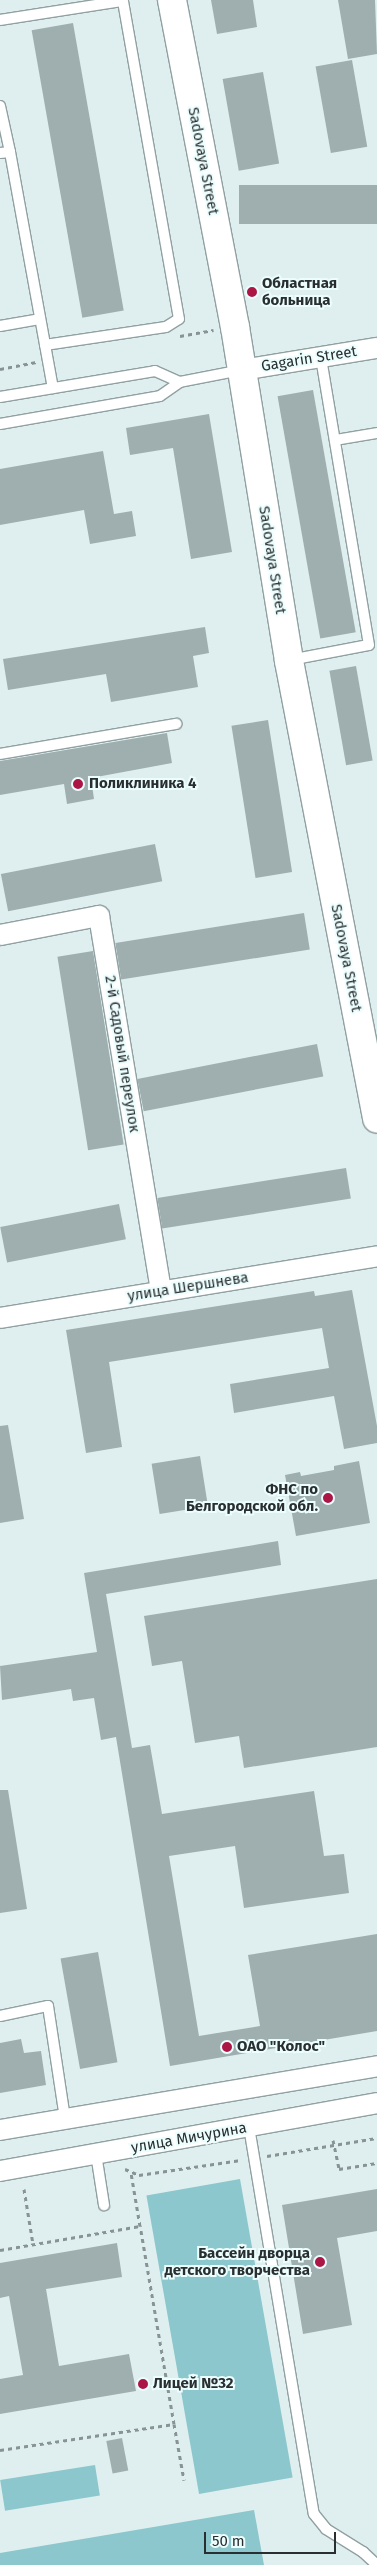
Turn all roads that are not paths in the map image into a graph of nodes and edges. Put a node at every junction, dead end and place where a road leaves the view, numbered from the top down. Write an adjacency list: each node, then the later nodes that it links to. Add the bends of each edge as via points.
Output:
1 (122, 0): 3 (lane); 8 (lane, via 179,319 166,327)
2 (172, 0): 11 (main road, Sadovaya Street)
3 (0, 20)
4 (0, 106): 5 (lane)
5 (5, 153): 6 (lane)
6 (39, 319): 7 (lane); 8 (lane)
7 (0, 326)
8 (45, 345): 13 (lane)
9 (377, 348): 10 (street, Gagarin Street)
10 (321, 357): 11 (street, Gagarin Street); 17 (lane)
11 (242, 370): 12 (lane); 18 (main road, Sadovaya Street)
12 (180, 382): 13 (lane, via 154,371); 15 (lane, via 160,396)
13 (52, 388): 14 (lane)
14 (0, 397)
15 (0, 424)
16 (377, 433): 17 (lane)
17 (335, 440): 18 (lane, via 369,645)
18 (289, 661): 22 (main road, Sadovaya Street)
19 (176, 724): 20 (lane)
20 (0, 754)
21 (0, 935): 24 (street, 2-й Садовый переулок, via 99,916)
22 (377, 1119)
23 (377, 1256): 24 (street, улица Шершнева)
24 (161, 1292): 25 (street, улица Шершнева)
25 (0, 1318)
26 (0, 2016): 29 (lane, via 48,2006)
27 (377, 2066): 29 (street)
28 (377, 2103): 30 (street, улица Мичурина)
29 (65, 2119): 31 (street)
30 (249, 2127): 32 (street, улица Мичурина); 35 (lane, via 314,2514 326,2529 363,2552)
31 (0, 2130)
32 (97, 2164): 33 (street, улица Мичурина); 34 (lane)
33 (0, 2171)
34 (104, 2205)
35 (377, 2565)

